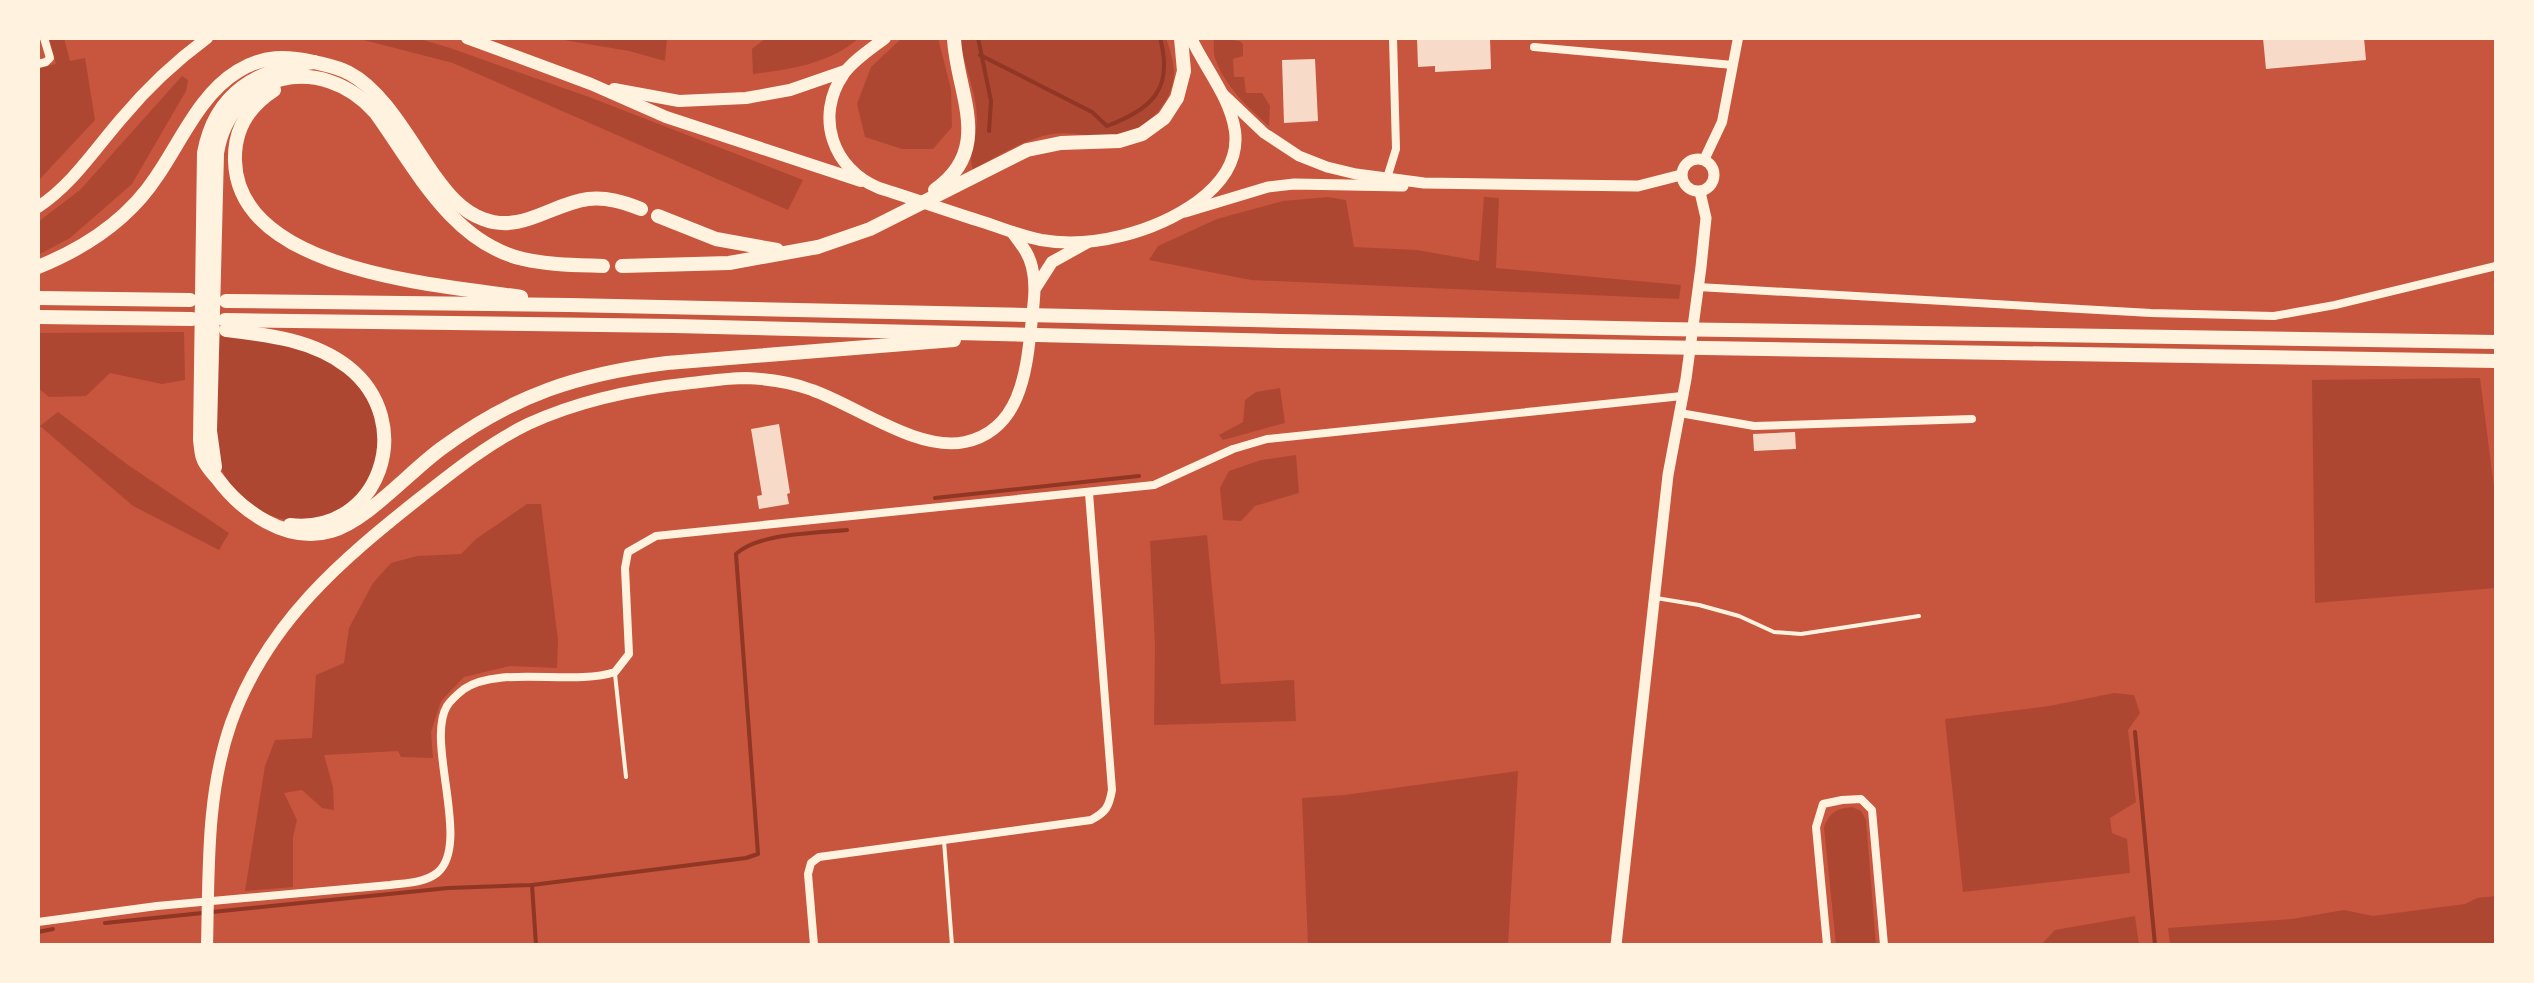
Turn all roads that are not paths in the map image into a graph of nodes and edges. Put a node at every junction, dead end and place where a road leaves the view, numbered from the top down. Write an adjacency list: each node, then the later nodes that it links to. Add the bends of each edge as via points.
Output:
1 (44, 38): 12 (street, via 50,58)
2 (207, 38): 24 (main road, via 143,94 65,186)
3 (467, 38): 16 (main road)
4 (885, 38): 14 (main road)
5 (954, 38): 28 (highway, via 968,103 967,139 951,176)
6 (1181, 38): 28 (highway, via 1182,84 1173,107 1154,128 1119,141 1027,150)
7 (1191, 38): 17 (main road)
8 (1393, 38): 20 (street, via 1396,149)
9 (1738, 38): 13 (street)
10 (1534, 47): 13 (street)
11 (314, 62): 25 (highway, via 346,71 370,88 447,193 481,219 512,224 590,199); 29 (highway, via 266,73 220,110 204,153); 36 (highway, via 273,58 234,73 212,93 157,177 124,215 81,246)
12 (38, 64)
13 (1733, 65): 18 (street, via 1722,122)
14 (845, 71): 16 (main road, via 746,98 679,101); 22 (main road, via 829,102 829,129 844,162)
15 (300, 76): 29 (highway, via 265,86 230,114 220,137); 33 (highway, via 331,80 365,100 443,207 480,241 523,259); 42 (highway, via 252,107 236,142 240,185 269,227 306,251 359,269)
16 (591, 84): 22 (main road, via 666,117)
17 (1222, 94): 20 (main road, via 1264,133 1299,156); 26 (main road, via 1235,130 1230,163 1217,186)
18 (1704, 160): 19 (main road, via 1689,161); 23 (main road, via 1714,178)
19 (1681, 175): 21 (main road, via 1638,186); 23 (main road, via 1685,186)
20 (1387, 178): 21 (main road)
21 (1424, 183): 26 (main road, via 1268,187)
22 (875, 186): 30 (main road)
23 (1700, 192): 38 (main road, via 1706,218)
24 (38, 207)
25 (641, 209)
26 (1181, 214): 31 (main road, via 1135,232)
27 (658, 216): 32 (highway, via 716,239)
28 (899, 216): 32 (highway, via 854,236)
29 (208, 225): 52 (highway, via 206,359 212,460 222,486 239,505)
30 (1012, 232): 31 (main road, via 1057,242); 37 (main road, via 1028,255)
31 (1090, 240): 37 (main road, via 1052,262)
32 (789, 252): 34 (highway, via 701,266)
33 (603, 266)
34 (622, 266)
35 (2496, 266): 38 (street, via 2274,316)
36 (38, 267)
37 (1036, 287): 59 (main road, via 1024,380 1004,419 982,436 960,443 924,439 796,385 741,378 606,396 542,418 444,479 337,566 290,617 257,666 232,723 212,802)
38 (1698, 287): 48 (main road)
39 (38, 298): 40 (highway)
40 (190, 300)
41 (226, 301): 42 (highway)
42 (569, 305): 46 (highway)
43 (38, 317): 44 (highway)
44 (192, 323)
45 (1007, 334): 47 (highway); 52 (highway, via 667,363 589,376 543,390 493,415 339,529 301,535); 52 (highway, via 675,326 225,325 289,339 327,354 361,379 382,415 382,466 361,498 330,520)
46 (2496, 342)
47 (2496, 361)
48 (1682, 396): 49 (main road); 51 (street, via 1267,439 1154,485)
49 (1680, 413): 50 (street, via 1754,426); 53 (main road)
50 (1972, 419)
51 (1089, 493): 55 (street, via 656,536 628,552 629,654); 57 (street, via 1110,804 1091,820)
52 (273, 524)
53 (1653, 598): 54 (lane, via 1739,616 1774,632 1801,634); 62 (main road)
54 (1919, 616)
55 (615, 672): 56 (lane); 58 (street, via 484,680 467,687 447,706 442,731 450,832 447,858 433,876)
56 (626, 777)
57 (944, 841): 60 (street, via 819,857 811,863); 61 (lane)
58 (38, 922)
59 (207, 945)
60 (814, 945)
61 (952, 945)
62 (1616, 945)
63 (1827, 945): 64 (street, via 1818,818 1823,804 1861,799 1872,810)
64 (1884, 945)

